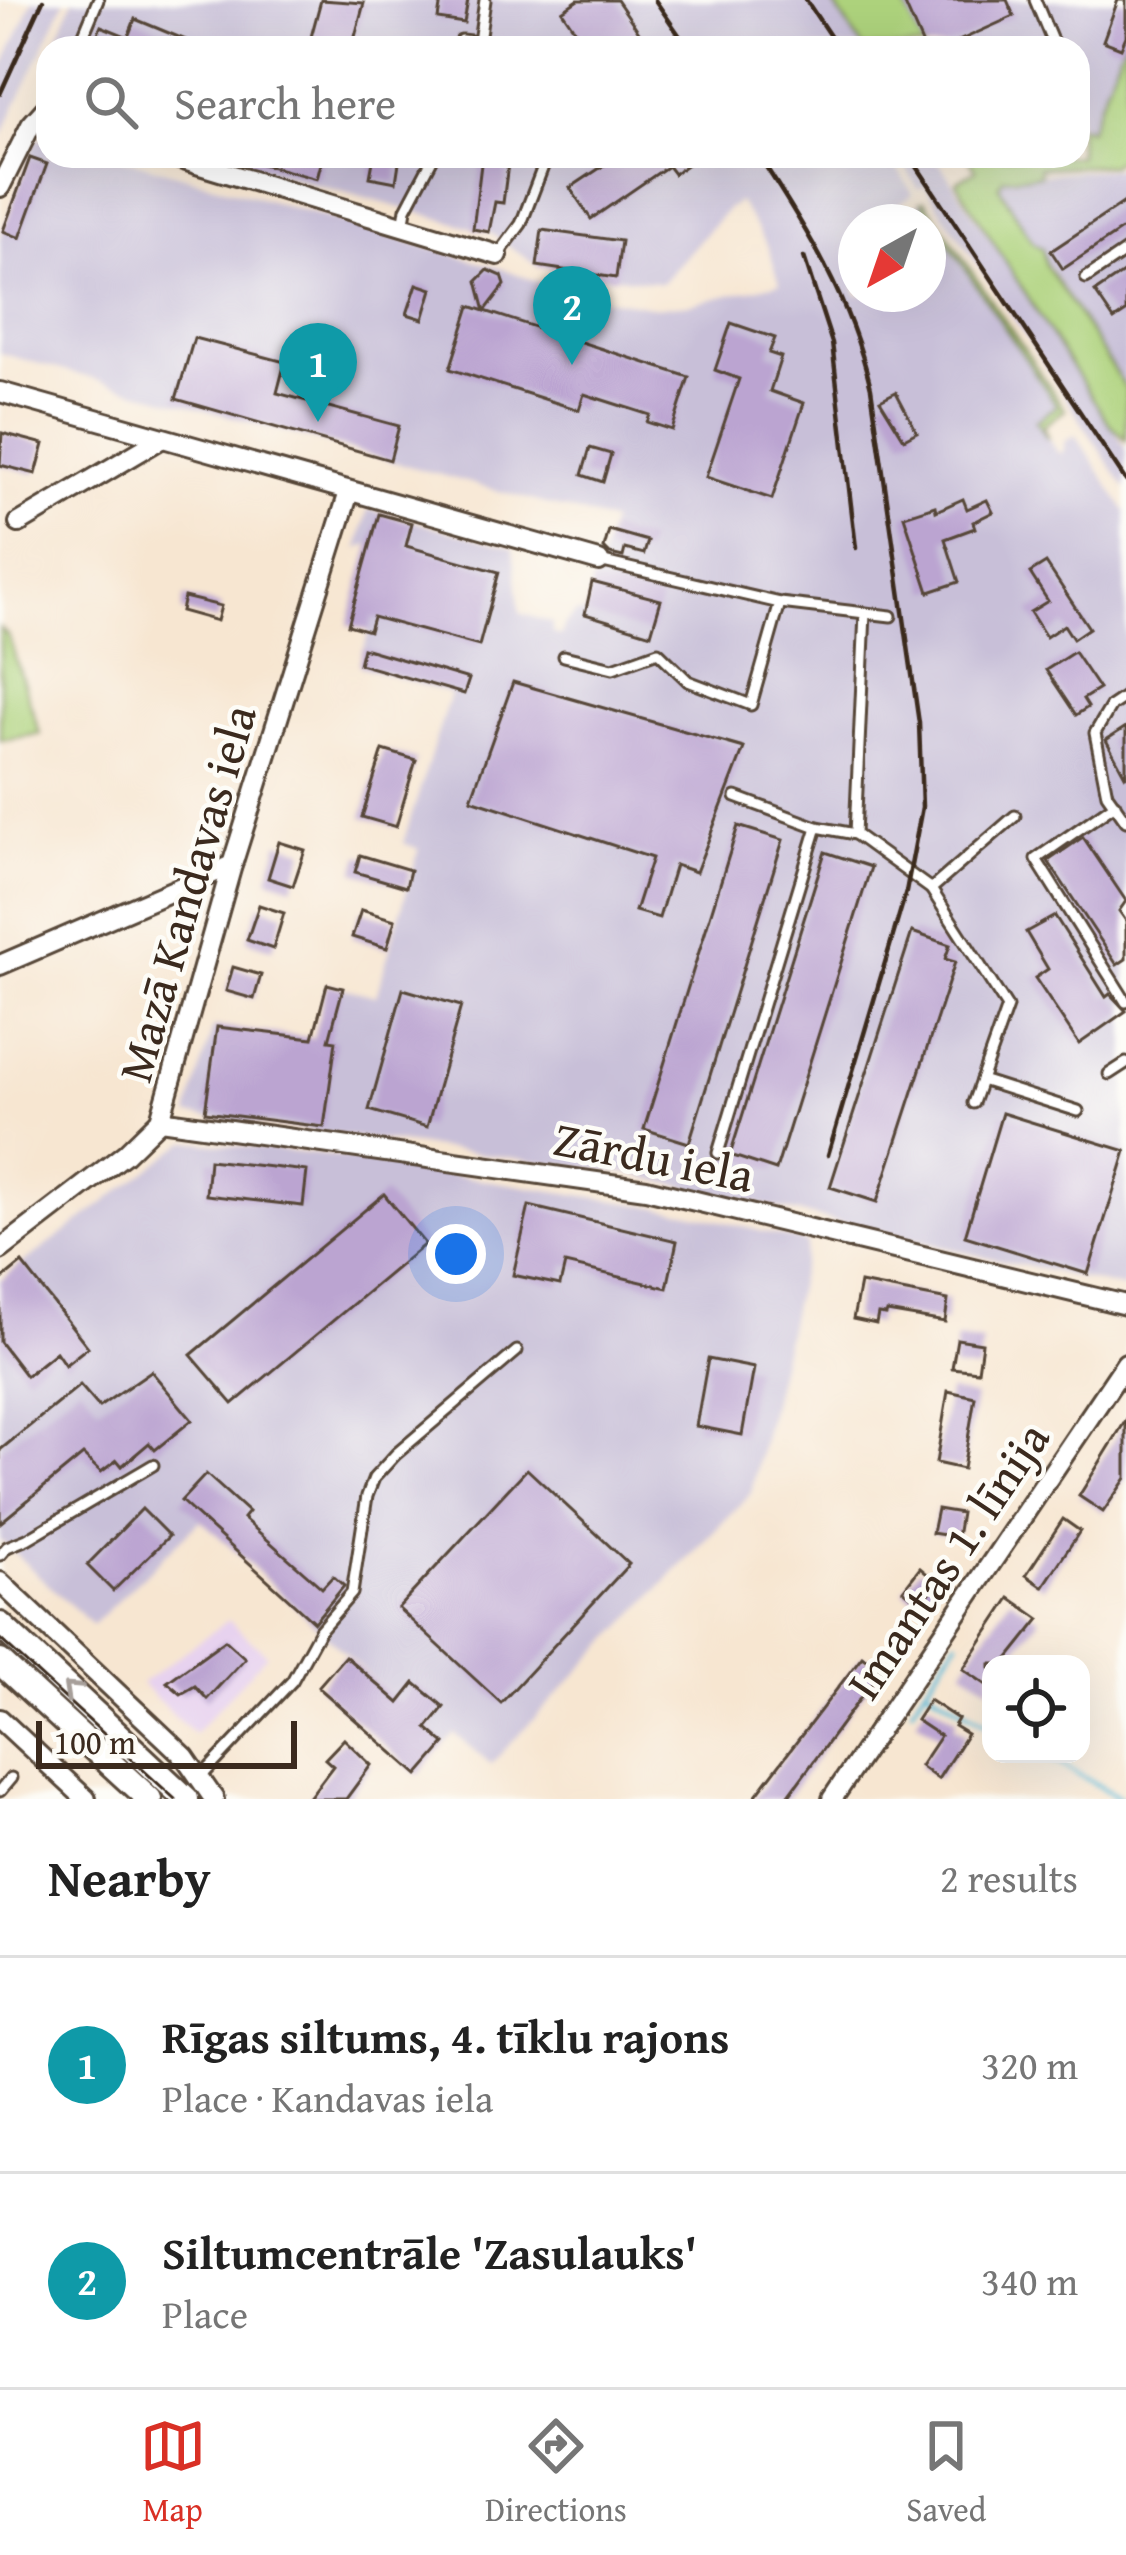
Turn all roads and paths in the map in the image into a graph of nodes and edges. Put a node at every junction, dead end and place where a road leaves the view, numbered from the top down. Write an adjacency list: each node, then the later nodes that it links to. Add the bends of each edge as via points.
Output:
1 (98, 0): 4 (lane)
2 (485, 0): 5 (lane)
3 (1035, 0): 6 (lane)
4 (83, 36)
5 (481, 36)
6 (1050, 36)
7 (36, 119): 11 (street)
8 (209, 168): 12 (street)
9 (428, 168): 12 (lane)
10 (542, 168): 14 (lane, via 521,224)
11 (0, 188)
12 (403, 227): 14 (street)
13 (1126, 251): 15 (lane)
14 (498, 255)
15 (1086, 278)
16 (0, 392): 17 (street)
17 (159, 440): 18 (street); 19 (street)
18 (349, 491): 20 (street); 32 (street, Mazā Kandavas iela)
19 (19, 523)
20 (599, 561): 21 (lane)
21 (780, 603): 22 (lane); 24 (lane, via 751,705 688,681 658,652 613,668)
22 (866, 613): 23 (lane); 31 (lane)
23 (891, 616)
24 (564, 656)
25 (1126, 697): 27 (lane, via 1095,733)
26 (736, 796): 30 (lane)
27 (1114, 804): 29 (lane); 35 (lane, via 1036,859)
28 (1015, 816): 33 (lane)
29 (1126, 821)
30 (817, 827): 31 (lane); 42 (lane)
31 (855, 834): 33 (lane)
32 (232, 865): 34 (street); 41 (street, Mazā Kandavas iela)
33 (931, 889): 38 (lane, via 1006,1006)
34 (0, 965)
35 (1126, 1002)
36 (1126, 1063): 37 (lane)
37 (1109, 1074)
38 (981, 1080): 39 (lane); 40 (lane)
39 (974, 1103)
40 (1078, 1111)
41 (160, 1120): 43 (street, Mazā Kandavas iela); 44 (street, Zārdu iela, via 646,1189)
42 (718, 1153)
43 (0, 1250)
44 (1126, 1305)
45 (517, 1351): 55 (lane, via 374,1478 352,1593 292,1681)
46 (1126, 1364): 61 (street, Imantas 1. līnija)
47 (153, 1465): 48 (lane)
48 (0, 1555)
49 (0, 1582): 53 (street)
50 (0, 1624): 56 (main road, one-way to 50)
51 (0, 1662): 56 (main road)
52 (0, 1719): 58 (street)
53 (185, 1757): 55 (street); 56 (street, via 179,1773)
54 (11, 1778): 57 (lane)
55 (201, 1778): 60 (street)
56 (154, 1788): 59 (main road)
57 (0, 1790)
58 (86, 1799)
59 (186, 1799)
60 (214, 1799)
61 (832, 1799)

